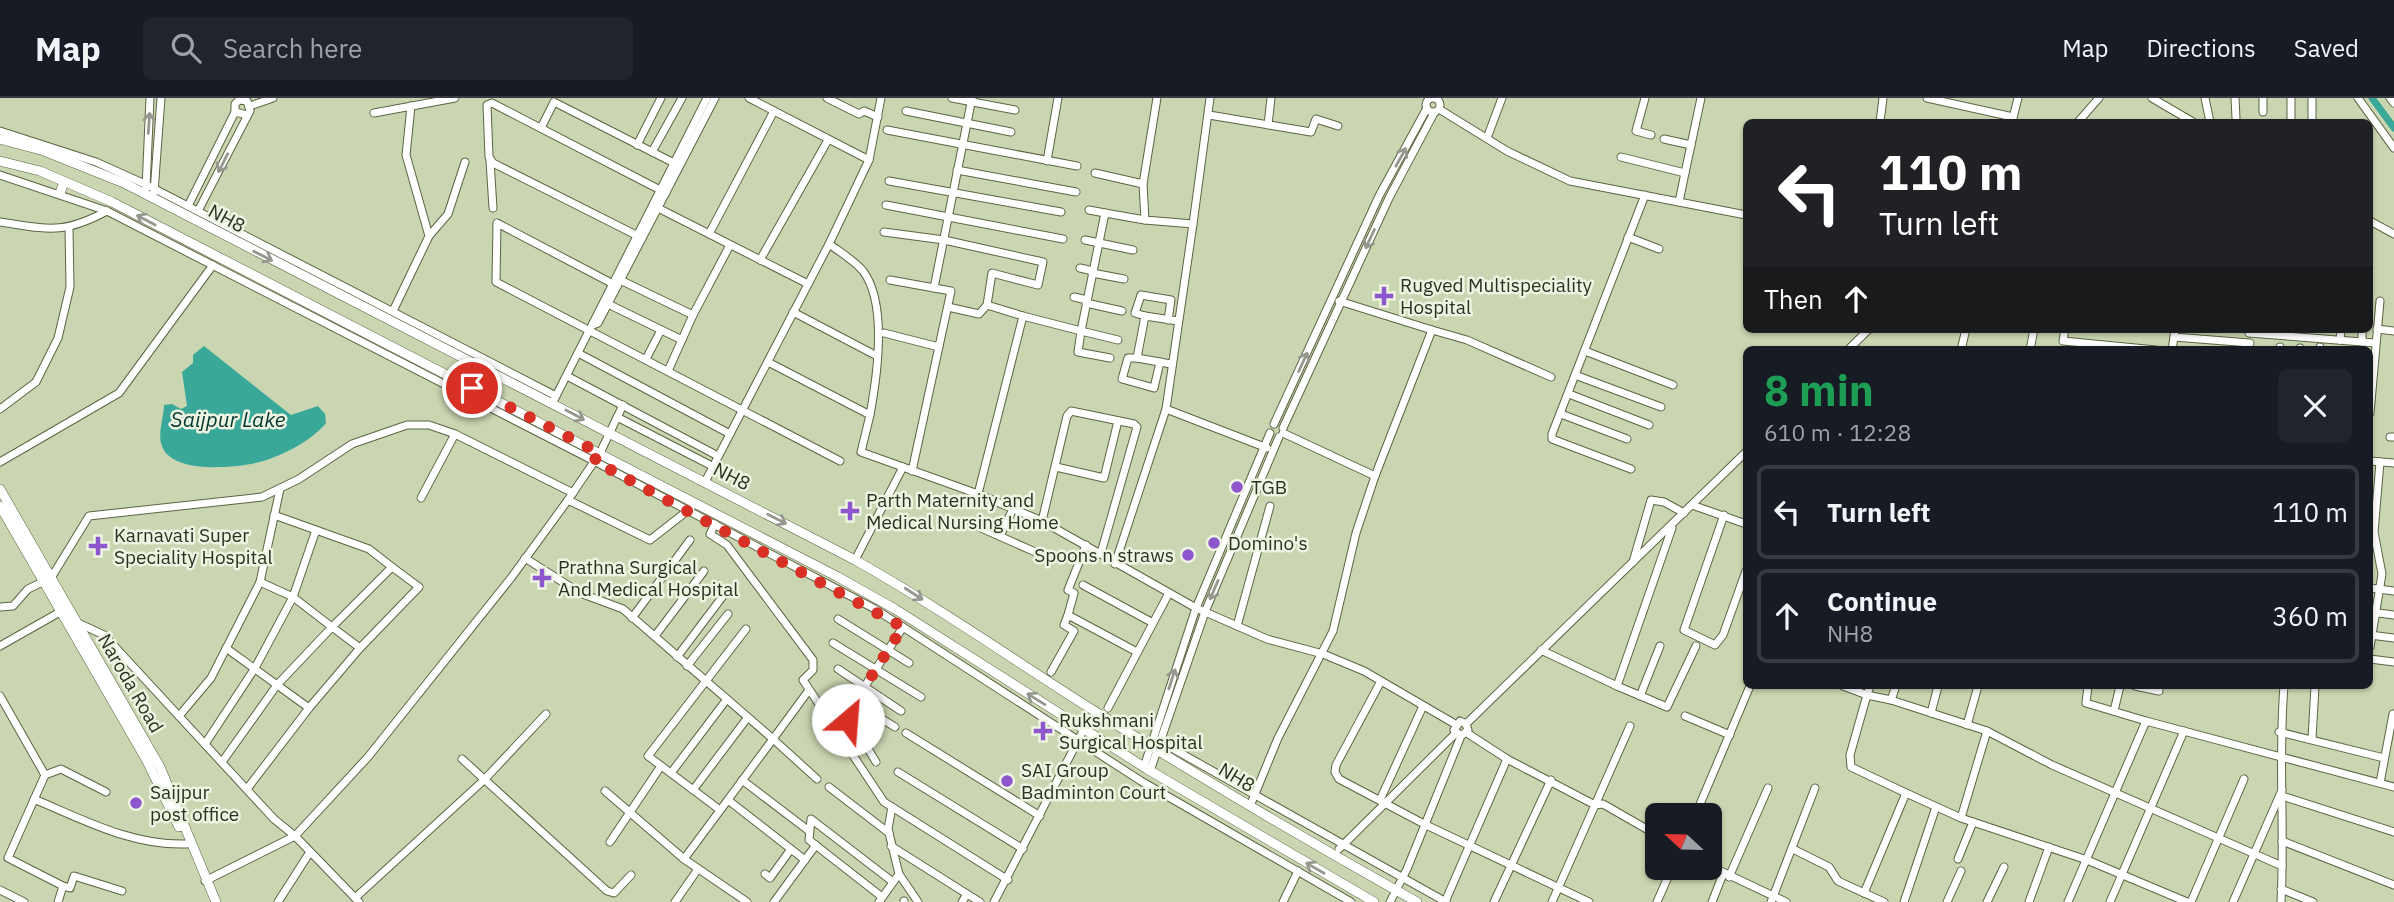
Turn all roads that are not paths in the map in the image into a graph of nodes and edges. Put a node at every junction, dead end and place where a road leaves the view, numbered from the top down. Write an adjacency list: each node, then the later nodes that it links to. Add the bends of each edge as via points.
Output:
1 (150, 98): 89 (street, one-way to 1)
2 (161, 98): 94 (street)
3 (228, 98): 40 (street)
4 (272, 98): 36 (street)
5 (455, 98): 39 (street)
6 (661, 98): 70 (street)
7 (681, 98): 74 (street)
8 (707, 98): 81 (street)
9 (715, 98): 91 (street)
10 (749, 98): 42 (street)
11 (827, 98): 48 (street, via 859,114 864,111)
12 (881, 98): 48 (street)
13 (952, 98): 34 (street)
14 (1058, 98): 79 (street)
15 (1157, 98): 90 (street)
16 (1210, 98): 47 (street)
17 (1271, 98): 59 (street)
18 (1417, 98): 37 (street)
19 (1492, 98): 35 (street)
20 (1645, 98): 65 (street, via 1636,131)
21 (1701, 98): 71 (street)
22 (1883, 98): 50 (street)
23 (1927, 98): 51 (street)
24 (2018, 98): 52 (street)
25 (2099, 98): 53 (street)
26 (2152, 98): 54 (street)
27 (2205, 98): 55 (street)
28 (2235, 98): 49 (street)
29 (2263, 98): 44 (street)
30 (2291, 98): 56 (street)
31 (2312, 98): 57 (street)
32 (2358, 98): 73 (street)
33 (2390, 98): 38 (street)
34 (972, 100): 41 (street); 58 (street)
35 (1501, 100): 66 (street)
36 (247, 101): 40 (street); 46 (street)
37 (1434, 103): 66 (street); 140 (street, one-way to 37, via 1379,196); 142 (street, one-way to 142)
38 (2394, 103)
39 (411, 106): 45 (street); 118 (street, via 406,155)
40 (235, 108): 46 (street); 99 (street)
41 (1016, 110)
42 (774, 111): 69 (street); 116 (street)
43 (906, 111): 58 (street)
44 (2263, 112)
45 (374, 113)
46 (247, 115): 104 (street, one-way to 104)
47 (1209, 115): 59 (street); 112 (street)
48 (878, 117): 76 (street)
49 (2236, 118)
50 (1880, 119)
51 (2008, 119)
52 (2012, 119)
53 (2081, 119)
54 (2188, 119)
55 (2209, 119)
56 (2291, 119)
57 (2312, 119)
58 (966, 124): 64 (street); 72 (street)
59 (1268, 125): 60 (street, via 1311,132 1316,119)
60 (1338, 126)
61 (541, 128): 70 (street, via 554,102); 78 (street, via 489,103); 91 (street)
62 (887, 130): 72 (street)
63 (0, 131): 89 (street, via 96,162)
64 (1011, 132)
65 (1651, 135)
66 (1487, 138): 96 (street, via 1570,181)
67 (0, 139): 94 (main road, NH8)
68 (1664, 139): 71 (street)
69 (828, 140): 76 (street); 130 (street)
70 (638, 145): 74 (street)
71 (1691, 145): 85 (street)
72 (961, 146): 79 (street); 83 (street)
73 (2394, 148)
74 (652, 152): 81 (street)
75 (1621, 158): 85 (street)
76 (869, 160): 126 (street)
77 (0, 161): 88 (main road, NH8)
78 (490, 161): 101 (street); 119 (street)
79 (1047, 161): 82 (street)
80 (465, 162): 118 (street, via 449,214)
81 (674, 163): 91 (street)
82 (1077, 166)
83 (957, 170): 92 (street); 95 (street)
84 (1095, 173): 90 (street)
85 (1685, 173): 97 (street)
86 (0, 174): 93 (street)
87 (889, 181): 95 (street)
88 (64, 182): 93 (main road); 217 (main road, NH8, one-way to 88, via 112,202)
89 (145, 184): 94 (street)
90 (1143, 184): 109 (street)
91 (663, 191): 100 (street)
92 (1076, 192)
93 (60, 193): 103 (street)
94 (153, 193): 99 (street); 125 (main road, NH8)
95 (953, 193): 105 (street); 108 (street)
96 (1644, 195): 97 (street); 120 (street)
97 (1679, 202): 107 (street)
98 (886, 205): 108 (street)
99 (188, 206): 104 (street)
100 (655, 207): 116 (street); 119 (street)
101 (493, 208)
102 (1089, 210): 106 (street)
103 (107, 211): 113 (street); 131 (street)
104 (198, 211): 115 (street)
105 (1061, 212)
106 (1105, 213): 109 (street); 124 (street)
107 (1743, 214)
108 (948, 217): 121 (street); 122 (street)
109 (1145, 220): 112 (street)
110 (0, 222): 113 (street)
111 (2373, 223): 117 (street)
112 (1193, 224): 154 (street)
113 (69, 229): 199 (street, via 70,287 58,338 36,382)
114 (884, 232): 122 (street)
115 (242, 233): 125 (main road); 147 (street)
116 (709, 234): 127 (street)
117 (2394, 234)
118 (429, 236): 147 (street)
119 (639, 237): 136 (street)
120 (1628, 237): 128 (street); 179 (street)
121 (1063, 239)
122 (944, 240): 138 (street); 145 (street, via 1042,262 1038,285 992,273)
123 (1085, 240): 124 (street)
124 (1098, 242): 129 (street); 133 (street)
125 (237, 243): 195 (main road, NH8, one-way to 195)
126 (829, 244): 137 (street); 181 (street, via 863,271 874,294)
127 (730, 245): 130 (street); 150 (street)
128 (1659, 249)
129 (1133, 250)
130 (760, 260): 137 (street)
131 (213, 265): 217 (street); 220 (street, via 119,393)
132 (1080, 268): 133 (street)
133 (1092, 272): 134 (street); 141 (street)
134 (1124, 279)
135 (890, 280): 138 (street)
136 (616, 282): 144 (street); 150 (street); 155 (street); 155 (street, via 497,223 496,282)
137 (808, 284): 149 (street)
138 (934, 288): 146 (street, via 951,291)
139 (1074, 297): 141 (street)
140 (1333, 298): 142 (street); 205 (street, one-way to 140)
141 (1087, 301): 148 (street); 159 (street)
142 (1341, 301): 158 (street); 207 (street)
143 (2380, 302): 156 (street)
144 (608, 304): 155 (street); 157 (street)
145 (987, 305): 146 (street, via 979,314); 151 (street)
146 (948, 307): 178 (street)
147 (393, 311): 195 (street)
148 (1122, 311)
149 (793, 312): 181 (street); 185 (street)
150 (693, 315): 168 (street)
151 (1023, 316): 159 (street); 232 (street)
152 (1145, 316): 153 (street); 153 (street, via 1135,313 1141,295 1171,300); 183 (street)
153 (1167, 320): 154 (street)
154 (1178, 321): 187 (street)
155 (591, 328): 180 (street); 184 (street)
156 (2377, 329): 160 (street); 172 (street)
157 (661, 330): 168 (street); 184 (street)
158 (1432, 330): 192 (street); 228 (street)
159 (1081, 331): 169 (street); 182 (street, via 1077,352)
160 (2394, 331)
161 (884, 333): 178 (street)
162 (1865, 333): 174 (street)
163 (2064, 333): 175 (street, via 2063,341)
164 (2174, 333): 176 (street)
165 (2299, 333): 173 (street)
166 (2342, 333): 170 (street)
167 (2362, 333): 171 (street)
168 (682, 340): 188 (street)
169 (1118, 340)
170 (2344, 340): 171 (street); 173 (street); 177 (street)
171 (2362, 342): 172 (street)
172 (2375, 343): 189 (street)
173 (2319, 345)
174 (1853, 346)
175 (2115, 346)
176 (2251, 346)
177 (2345, 346)
178 (939, 347): 227 (street)
179 (1585, 351): 190 (street); 193 (street)
180 (578, 353): 191 (street); 209 (street)
181 (877, 356): 202 (street)
182 (1110, 358)
183 (1137, 358): 186 (street); 186 (street, via 1128,358 1122,379 1154,388)
184 (646, 359): 188 (street)
185 (768, 362): 200 (street); 202 (street)
186 (1160, 362): 187 (street)
187 (1171, 364): 198 (street)
188 (668, 371): 200 (street)
189 (2373, 371)
190 (1575, 375): 194 (street); 197 (street)
191 (567, 376): 195 (street); 196 (street)
192 (1551, 377)
193 (1673, 385)
194 (1569, 394): 201 (street); 206 (street)
195 (554, 400): 208 (main road, NH8, one-way to 208)
196 (623, 405): 203 (street); 216 (street)
197 (1661, 407)
198 (1166, 409): 213 (street); 260 (street)
199 (0, 410)
200 (742, 411): 209 (street); 218 (street)
201 (1561, 414): 212 (street); 226 (street, via 1552,439)
202 (870, 415): 224 (street, via 861,452)
203 (617, 417): 208 (street); 223 (street)
204 (1118, 421): 225 (street, via 1071,411); 225 (street, via 1104,478); 256 (street, via 1137,427)
205 (1274, 424): 207 (street); 210 (street)
206 (1649, 425)
207 (1282, 432): 210 (street); 214 (street); 228 (street)
208 (608, 433): 217 (street); 229 (main road, NH8)
209 (730, 433): 216 (street)
210 (1270, 433): 213 (street)
211 (455, 434): 231 (street, via 429,425 407,425 352,444); 233 (street); 234 (street)
212 (1626, 439)
213 (1264, 446): 214 (street); 274 (street)
214 (1273, 450): 277 (street, one-way to 277)
215 (1743, 455): 236 (street)
216 (718, 456): 223 (street)
217 (597, 457): 233 (street); 235 (main road, NH8); 240 (street)
218 (840, 461)
219 (2373, 461): 221 (street)
220 (0, 462)
221 (2379, 462): 222 (street); 245 (street)
222 (2394, 463)
223 (712, 466): 229 (street)
224 (903, 467): 227 (street); 258 (street)
225 (1056, 467): 244 (street)
226 (1631, 469)
227 (912, 471): 232 (street)
228 (1375, 477): 302 (street)
229 (705, 482): 258 (main road, NH8, one-way to 258)
230 (0, 489): 264 (main road, Naroda Road)
231 (279, 489): 242 (street); 264 (street, via 262,497 89,516)
232 (978, 494): 239 (street)
233 (570, 496): 240 (street, via 650,540); 257 (street)
234 (421, 498)
235 (697, 504): 240 (street); 358 (main road, NH8, one-way to 235, via 895,609)
236 (1692, 505): 241 (street); 243 (street)
237 (0, 506): 264 (main road, Naroda Road)
238 (1270, 506): 286 (street)
239 (1013, 509): 244 (street); 251 (street)
240 (688, 510): 247 (street)
241 (1684, 513): 249 (street); 259 (street, via 1651,500)
242 (274, 515): 250 (street); 265 (street)
243 (1724, 515): 246 (street); 263 (street, via 1684,630 1715,645)
244 (1042, 521): 254 (street)
245 (2373, 522)
246 (1743, 523)
247 (715, 524): 288 (street); 328 (street, via 710,534 727,545 813,660 813,670 803,680)
248 (972, 524): 251 (street)
249 (1673, 524): 259 (street); 315 (street)
250 (316, 530): 261 (street, via 369,549); 272 (street)
251 (1000, 536): 255 (street)
252 (2373, 536): 268 (street, via 2382,574)
253 (690, 540): 282 (street)
254 (1086, 545): 256 (street); 280 (street, via 1068,590 1074,593)
255 (1033, 551)
256 (1101, 553): 260 (street)
257 (525, 558): 282 (street, via 580,593); 417 (street, via 368,757)
258 (855, 560): 369 (main road, NH8, one-way to 369, via 890,575)
259 (1633, 563): 300 (street)
260 (1115, 564): 270 (street)
261 (392, 567): 287 (street); 298 (street, via 419,587)
262 (704, 571): 291 (street)
263 (1743, 579)
264 (47, 580): 273 (street, via 27,589 13,606); 276 (main road, Naroda Road); 284 (main road, Naroda Road)
265 (260, 582): 272 (street); 297 (street)
266 (1083, 585): 285 (street)
267 (2373, 588): 268 (street)
268 (2380, 589): 269 (street); 275 (street)
269 (2394, 591)
270 (1169, 593): 274 (street); 285 (street)
271 (723, 596): 303 (street)
272 (293, 597): 287 (street); 308 (street)
273 (0, 607)
274 (1196, 608): 277 (street); 369 (street, one-way to 274)
275 (2373, 609)
276 (60, 612): 294 (street); 422 (main road, Naroda Road, via 147,761)
277 (1205, 612): 286 (street); 369 (street)
278 (2373, 612): 281 (street)
279 (728, 614): 307 (street)
280 (1068, 615): 301 (street); 311 (street, via 1064,625 1074,631)
281 (2394, 615)
282 (632, 618): 291 (street)
283 (838, 619): 299 (street)
284 (76, 622): 349 (street, via 104,635); 449 (main road, Naroda Road, via 160,767)
285 (1153, 623): 301 (street)
286 (1237, 626): 302 (street)
287 (332, 627): 298 (street); 314 (street)
288 (903, 627): 299 (street); 367 (street)
289 (746, 629): 312 (street)
290 (2373, 635): 292 (street)
291 (655, 636): 303 (street)
292 (2394, 638)
293 (832, 643): 310 (street)
294 (0, 646)
295 (1660, 646): 333 (street)
296 (1696, 646): 333 (street, via 1667,707)
297 (226, 648): 308 (street); 349 (street, via 211,678)
298 (360, 648): 340 (street)
299 (889, 650): 306 (street); 310 (street)
300 (1541, 650): 315 (street); 360 (street)
301 (1138, 652): 341 (street)
302 (1323, 654): 313 (street); 400 (street, via 1278,738)
303 (677, 657): 307 (street)
304 (2373, 659): 305 (street)
305 (2394, 662)
306 (909, 663)
307 (687, 666): 312 (street)
308 (255, 668): 314 (street); 368 (street)
309 (838, 669): 316 (street)
310 (876, 669): 316 (street); 334 (street)
311 (1051, 672)
312 (704, 680): 335 (street); 376 (street, via 649,756)
313 (1381, 681): 339 (street); 401 (street, via 1335,772 1343,783)
314 (277, 685): 340 (street); 374 (street)
315 (1617, 686): 333 (street)
316 (865, 689): 332 (street); 337 (street)
317 (1749, 689): 364 (street)
318 (1851, 689): 330 (street)
319 (1869, 689): 330 (street)
320 (1895, 689): 336 (street)
321 (1937, 689): 345 (street)
322 (1977, 689): 354 (street)
323 (2088, 689): 344 (street, via 2085,704)
324 (2119, 689): 344 (street)
325 (2149, 689): 329 (street)
326 (2284, 689): 363 (street)
327 (2315, 689): 366 (street)
328 (809, 690): 365 (street); 404 (street, via 877,794)
329 (2159, 691)
330 (1867, 695): 336 (street); 397 (street, via 1850,767)
331 (0, 696): 380 (street)
332 (876, 696): 342 (street); 343 (street)
333 (1640, 696)
334 (921, 697)
335 (727, 699): 351 (street); 379 (street)
336 (1891, 699): 345 (street)
337 (856, 703): 342 (street); 347 (street)
338 (837, 705): 347 (street)
339 (1423, 706): 360 (street, via 1455,724 1460,721); 401 (street)
340 (309, 708): 391 (street)
341 (1108, 708)
342 (867, 710): 356 (street); 357 (street)
343 (901, 711)
344 (2114, 711): 352 (street)
345 (1931, 713): 354 (street)
346 (546, 714): 383 (street)
347 (847, 714): 357 (street)
348 (2393, 714): 353 (street)
349 (179, 716): 368 (street)
350 (1685, 716): 364 (street)
351 (748, 717): 365 (street); 392 (street)
352 (2146, 721): 359 (street); 395 (street)
353 (2393, 724): 371 (street)
354 (1968, 725): 361 (street)
355 (1630, 726): 403 (street)
356 (895, 727)
357 (854, 728): 375 (street)
358 (1084, 729): 367 (street); 377 (main road, NH8)
359 (2183, 730): 370 (street); 406 (street)
360 (1462, 731): 373 (street); 401 (street); 412 (street)
361 (1987, 731): 395 (street); 410 (street)
362 (906, 733): 409 (street)
363 (2279, 733): 366 (street); 370 (street)
364 (1730, 735): 402 (street)
365 (773, 739): 381 (street); 384 (street)
366 (2312, 739): 371 (street)
367 (1077, 741): 409 (street); 442 (street)
368 (205, 744): 374 (street)
369 (1155, 744): 377 (street); 400 (main road, NH8)
370 (2283, 757): 386 (street); 396 (street)
371 (2384, 758): 386 (street)
372 (462, 759): 383 (street)
373 (1507, 759): 385 (street); 426 (street)
374 (222, 762): 391 (street)
375 (876, 762)
376 (661, 766): 379 (street); 408 (street)
377 (1147, 769): 482 (main road, NH8, one-way to 377)
378 (898, 772): 429 (street)
379 (671, 774): 392 (street)
380 (46, 775): 394 (street, via 61,769); 398 (street)
381 (817, 779)
382 (2244, 779): 418 (street)
383 (484, 780): 447 (street, via 607,891 614,893); 465 (street)
384 (742, 780): 399 (street); 414 (street)
385 (1551, 780): 403 (street); 438 (street)
386 (2380, 783): 388 (street)
387 (830, 787): 415 (street)
388 (2394, 787)
389 (1768, 788): 448 (street)
390 (1815, 788): 430 (street)
391 (247, 789): 417 (street)
392 (693, 790): 407 (street)
393 (605, 791): 408 (street)
394 (106, 792)
395 (2117, 792): 406 (street); 437 (street)
396 (2282, 792): 416 (street); 419 (street); 433 (street)
397 (1906, 793): 405 (street); 462 (street)
398 (34, 799): 422 (street, via 106,830 156,845); 455 (street, via 8,859)
399 (728, 800): 407 (street); 428 (street)
400 (1252, 801): 425 (street); 432 (main road, NH8)
401 (1383, 802): 412 (street); 425 (street)
402 (1701, 803)
403 (1595, 804): 413 (street); 456 (street)
404 (892, 807): 415 (street); 450 (street)
405 (1936, 807): 410 (street); 493 (street)
406 (2151, 807): 418 (street); 446 (street)
407 (720, 810): 434 (street)
408 (631, 813): 421 (street); 434 (street)
409 (1040, 816): 429 (street)
410 (1961, 818): 411 (street)
411 (1973, 822): 427 (street); 435 (street)
412 (1426, 825): 426 (street); 451 (street)
413 (1645, 828)
414 (810, 831): 423 (street, via 809,840); 453 (street, via 811,819)
415 (889, 833): 424 (street)
416 (2394, 834): 420 (street)
417 (295, 836): 431 (street); 449 (street)
418 (2220, 838): 433 (street); 499 (street)
419 (2282, 841): 439 (street); 454 (street)
420 (2394, 841)
421 (610, 842)
422 (187, 844): 449 (main road, Naroda Road)
423 (816, 845): 436 (street); 466 (street)
424 (891, 846): 445 (street); 463 (street)
425 (1342, 846): 432 (street); 451 (street)
426 (1470, 846): 438 (street); 485 (street)
427 (2049, 847): 437 (street); 496 (street)
428 (791, 849): 436 (street); 457 (street, via 768,876)
429 (1023, 849): 450 (street)
430 (1793, 849): 462 (street, via 1829,867 1838,881); 467 (street)
431 (310, 852): 465 (street); 472 (street)
432 (1334, 854): 460 (main road, NH8)
433 (2254, 854): 439 (street); 500 (street)
434 (684, 859): 441 (street)
435 (1958, 859)
436 (805, 860): 457 (street)
437 (2087, 860): 446 (street); 497 (street)
438 (1511, 865): 456 (street); 486 (street)
439 (2282, 866): 458 (street)
440 (2004, 867): 495 (street)
441 (698, 869): 473 (street); 474 (street)
442 (1298, 871): 464 (street); 480 (street)
443 (1961, 871): 494 (street)
444 (1722, 873): 448 (street)
445 (899, 874): 453 (street); 476 (street)
446 (2122, 874): 498 (street); 499 (street)
447 (631, 875)
448 (1726, 875): 467 (street); 490 (street)
449 (207, 880): 470 (main road, Naroda Road); 471 (main road, Naroda Road)
450 (1008, 880): 479 (street)
451 (1401, 880): 460 (street); 485 (street)
452 (1667, 880): 489 (street)
453 (893, 882): 466 (street)
454 (2394, 885)
455 (63, 886): 461 (street, via 70,888 74,876); 469 (street)
456 (1559, 888): 487 (street); 488 (street)
457 (784, 889): 475 (street)
458 (2281, 889): 501 (street); 502 (street)
459 (0, 890): 468 (street)
460 (1395, 890): 483 (street); 484 (main road, NH8)
461 (122, 891)
462 (1864, 893): 492 (street)
463 (967, 894): 477 (street); 478 (street)
464 (1339, 899): 481 (street)
465 (357, 900)
466 (880, 900)
467 (1772, 900): 491 (street)
468 (24, 902)
469 (58, 902)
470 (211, 902)
471 (216, 902)
472 (278, 902)
473 (675, 902)
474 (747, 902)
475 (774, 902)
476 (918, 902)
477 (961, 902)
478 (980, 902)
479 (994, 902)
480 (1283, 902)
481 (1352, 902)
482 (1374, 902)
483 (1390, 902)
484 (1417, 902)
485 (1446, 902)
486 (1493, 902)
487 (1552, 902)
488 (1589, 902)
489 (1657, 902)
490 (1712, 902)
491 (1786, 902)
492 (1884, 902)
493 (1904, 902)
494 (1947, 902)
495 (1987, 902)
496 (2029, 902)
497 (2068, 902)
498 (2110, 902)
499 (2189, 902)
500 (2233, 902)
501 (2281, 902)
502 (2313, 902)

